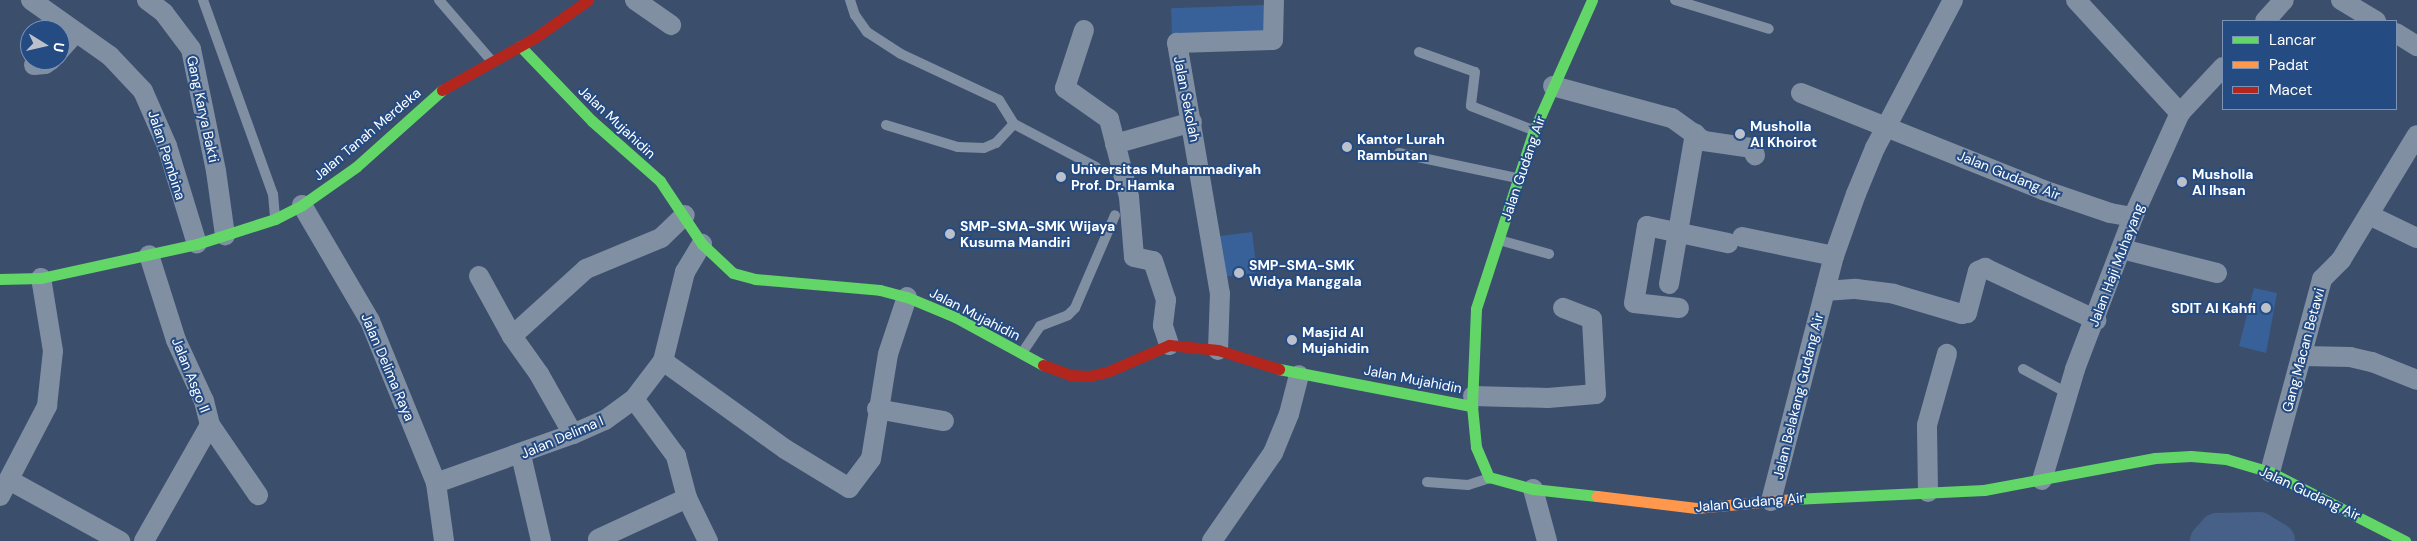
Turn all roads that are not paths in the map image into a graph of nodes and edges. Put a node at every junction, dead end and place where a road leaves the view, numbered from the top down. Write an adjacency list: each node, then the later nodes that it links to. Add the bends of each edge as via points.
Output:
1 (31, 0): 20 (street, Jalan Pembina)
2 (146, 0): 50 (street, Gang Karya Bakti, via 164,14 191,49 216,171)
3 (203, 0): 48 (lane, via 273,194)
4 (439, 0): 26 (lane)
5 (635, 0): 17 (street)
6 (850, 0): 32 (lane, via 867,32 901,54 999,100)
7 (1274, 0): 31 (street, Jalan Sekolah, via 1273,40 1177,44)
8 (1592, 0): 28 (street, Jalan Gudang Air)
9 (1675, 0): 18 (lane)
10 (1953, 0): 33 (street)
11 (2076, 0): 30 (street)
12 (2284, 0): 15 (street)
13 (2341, 0): 16 (street)
14 (585, 1): 23 (street, Jalan Tanah Merdeka, via 562,22)
15 (2266, 20)
16 (2374, 20)
17 (671, 25)
18 (1769, 29)
19 (1084, 30): 38 (street, via 1065,88 1109,119)
20 (76, 32): 22 (street); 53 (street, Jalan Pembina, via 110,56 143,91 167,146)
21 (2397, 34): 24 (street)
22 (70, 39)
23 (520, 46): 26 (street, Jalan Tanah Merdeka); 45 (street, Jalan Mujahidin, via 586,115 660,181)
24 (2417, 46)
25 (1420, 52): 35 (lane, via 1475,72 1470,104 1474,108)
26 (491, 60): 43 (street, Jalan Tanah Merdeka, via 438,93 356,167)
27 (2222, 68): 30 (street, Jalan Haji Muhayang)
28 (1553, 86): 35 (street, Jalan Gudang Air); 36 (street, via 1672,118)
29 (1802, 93): 33 (street, Jalan Gudang Air, via 1844,111)
30 (2180, 114): 47 (street, Jalan Haji Muhayang)
31 (1192, 122): 38 (street); 71 (street, Jalan Sekolah, via 1220,294)
32 (1014, 124): 34 (lane, via 996,143 984,148 958,147); 41 (lane)
33 (1887, 124): 47 (street, Jalan Gudang Air, via 2042,190 2110,213); 58 (street)
34 (886, 125)
35 (1534, 130): 42 (street, Jalan Gudang Air)
36 (1695, 133): 40 (street, via 1704,141 1752,148); 49 (street)
37 (2417, 134): 44 (street, Gang Macan Betawi)
38 (1115, 144): 70 (street, via 1129,197 1134,257 1153,261 1166,300 1163,326)
39 (1399, 153): 42 (lane)
40 (1755, 155)
41 (1096, 167)
42 (1518, 178): 52 (street, Jalan Gudang Air)
43 (302, 205): 48 (street, Jalan Tanah Merdeka); 91 (street, Jalan Delima Raya, via 370,321)
44 (2369, 214): 51 (street); 74 (street, Gang Macan Betawi, via 2341,260 2322,279)
45 (684, 215): 54 (street, Jalan Mujahidin); 69 (street, via 661,238 586,270)
46 (1116, 215): 72 (lane, via 1075,308 1068,315 1040,326)
47 (2133, 217): 55 (street, Jalan Haji Muhayang)
48 (275, 218): 50 (street, Jalan Tanah Merdeka)
49 (1678, 233): 58 (street); 63 (street); 67 (street, via 1647,226 1634,302)
50 (224, 235): 53 (street, Jalan Tanah Merdeka)
51 (2417, 238)
52 (1499, 240): 57 (lane); 81 (street, Jalan Gudang Air, via 1476,309)
53 (197, 244): 56 (street, Jalan Tanah Merdeka)
54 (702, 244): 65 (street, Jalan Mujahidin, via 733,273 755,279 880,290); 75 (street, Jalan Delima I, via 685,272)
55 (2122, 249): 59 (street); 68 (street, Jalan Haji Muhayang)
56 (149, 254): 61 (street, Jalan Tanah Merdeka); 84 (street, Jalan Asgo II, via 176,340 204,401)
57 (1549, 254)
58 (1834, 256): 64 (street, Jalan Belakang Gudang Air)
59 (2217, 273)
60 (479, 276): 69 (street)
61 (41, 278): 62 (street, Jalan Tanah Merdeka); 92 (street, via 53,351 53,374 47,406)
62 (0, 279)
63 (1669, 284)
64 (1825, 291): 68 (street, via 1856,289 1894,294 1962,314 1967,313 1978,271 1986,268); 97 (street, Jalan Belakang Gudang Air)
65 (907, 297): 72 (street, Jalan Mujahidin, via 955,317); 82 (street, via 888,354)
66 (1563, 308): 81 (street, via 1592,318 1596,394)
67 (1679, 308)
68 (2096, 320): 79 (street, Jalan Haji Muhayang)
69 (512, 336): 85 (street, via 539,374)
70 (1169, 345): 71 (street, Jalan Mujahidin); 72 (street, Jalan Mujahidin, via 1107,372 1089,376 1070,375)
71 (1218, 350): 77 (street, Jalan Mujahidin)
72 (1021, 354)
73 (1947, 354): 94 (street, via 1927,425)
74 (2303, 356): 78 (street, via 2350,357); 87 (street, Gang Macan Betawi)
75 (663, 361): 80 (street, Jalan Delima I); 82 (street, via 737,416 844,488 849,488 871,459)
76 (2023, 369): 79 (lane)
77 (1299, 375): 81 (street, Jalan Mujahidin); 99 (street, via 1290,414 1273,453)
78 (2417, 380)
79 (2066, 393): 89 (street, Jalan Haji Muhayang)
80 (634, 399): 85 (street, Jalan Delima I, via 605,420); 96 (street, via 676,456)
81 (1472, 401): 88 (street, Jalan Gudang Air, via 1476,447)
82 (877, 409): 83 (street)
83 (944, 421)
84 (210, 425): 95 (street); 101 (street, Jalan Asgo II)
85 (573, 434): 86 (street, Jalan Delima I)
86 (521, 455): 91 (street, Jalan Delima I); 103 (street)
87 (2270, 472): 89 (street, Jalan Gudang Air, via 2226,459 2191,456 2156,458); 106 (street, Jalan Gudang Air)
88 (1489, 477): 90 (lane, via 1468,485); 93 (street, Jalan Gudang Air)
89 (2042, 480): 94 (street, Jalan Gudang Air, via 1984,490)
90 (1427, 482)
91 (436, 483): 102 (street, Jalan Delima Raya)
92 (4, 488): 100 (street)
93 (1533, 489): 97 (street, Jalan Gudang Air, via 1696,508); 105 (street)
94 (1928, 492): 97 (street, Jalan Gudang Air)
95 (258, 495)
96 (687, 498): 98 (street); 104 (street)
97 (1771, 501)
98 (598, 539)
99 (1215, 540)
100 (120, 541)
101 (144, 541)
102 (444, 541)
103 (541, 541)
104 (708, 541)
105 (1548, 541)
106 (2405, 541)

